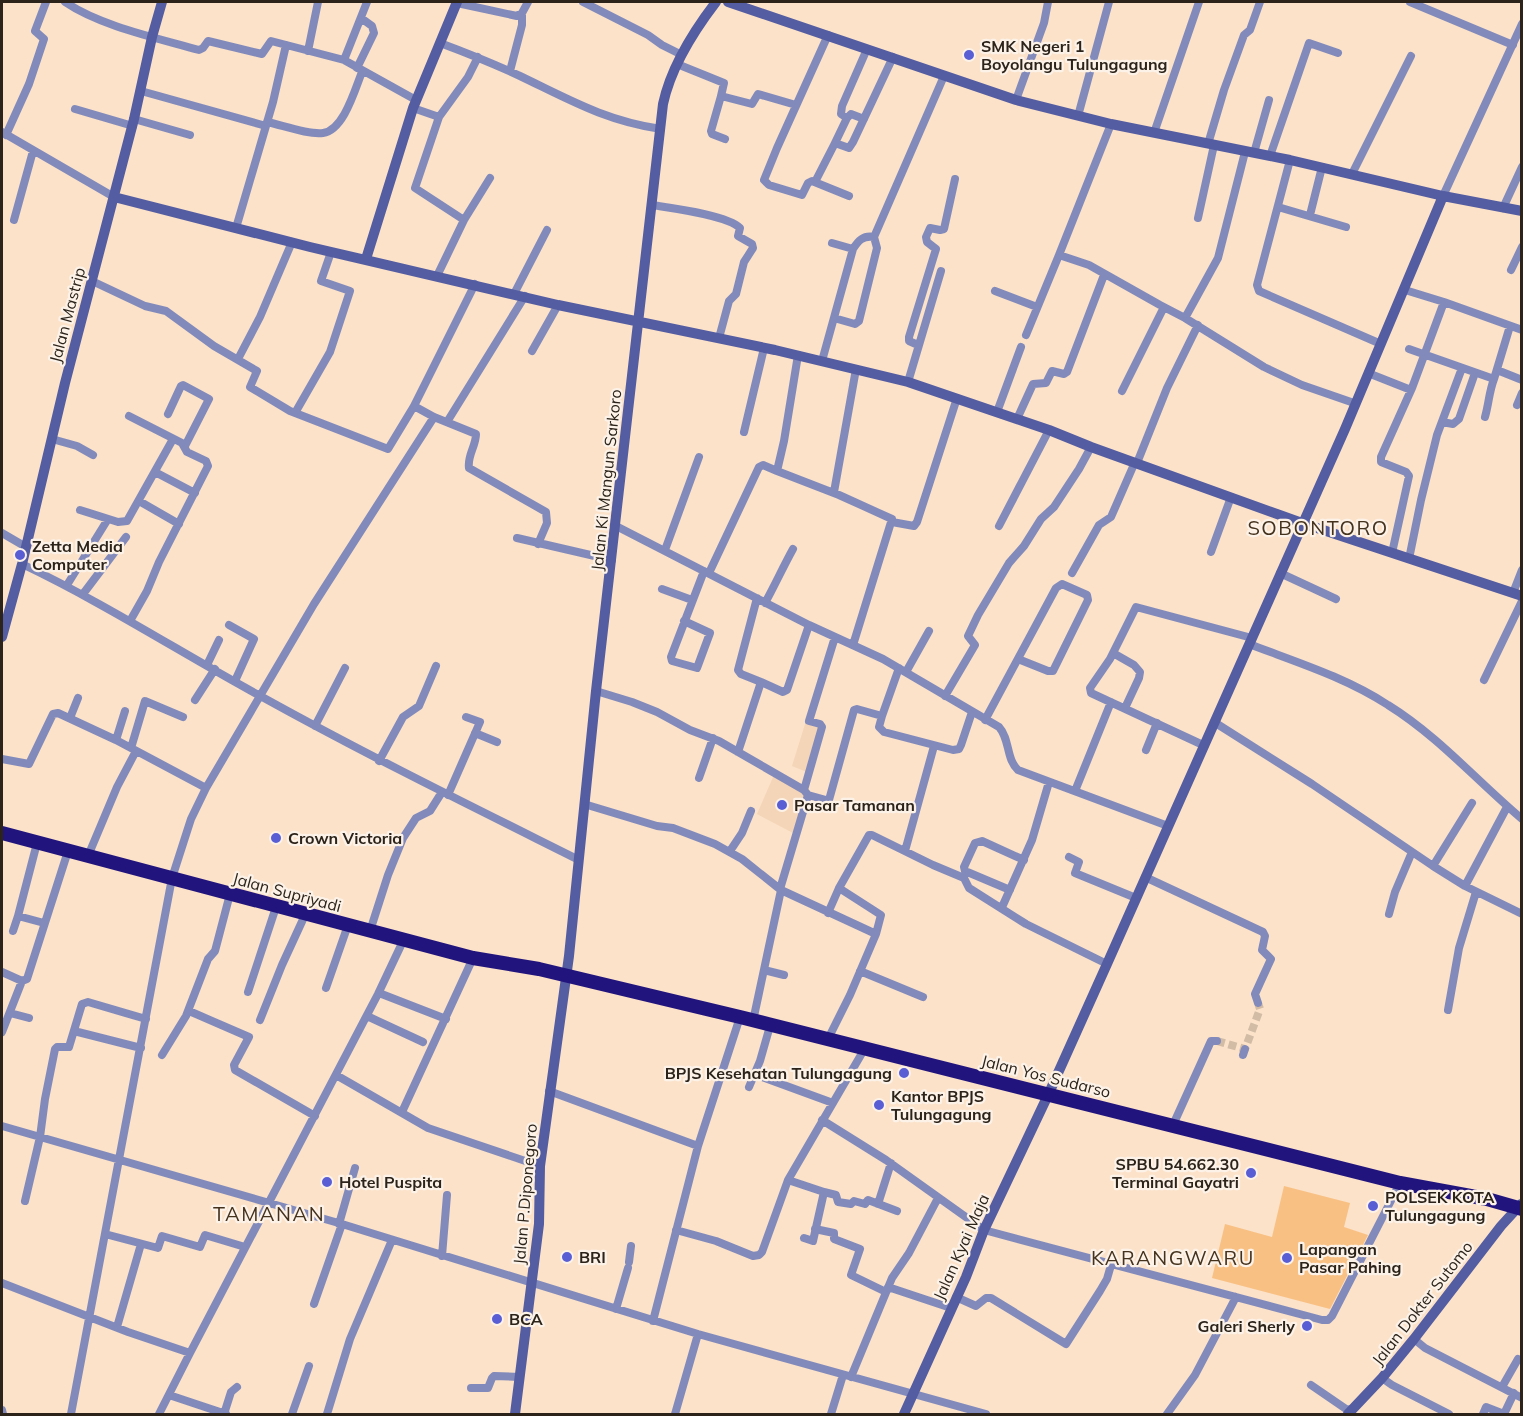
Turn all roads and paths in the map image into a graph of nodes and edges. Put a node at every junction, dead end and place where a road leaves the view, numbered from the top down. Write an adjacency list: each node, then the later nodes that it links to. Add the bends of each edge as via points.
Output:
1 (46, 2): 51 (street, via 35,31 44,39 29,84)
2 (66, 2): 20 (street, via 87,14)
3 (162, 2): 20 (street, Jalan Mastrip)
4 (318, 2): 25 (street)
5 (367, 2): 17 (street)
6 (457, 2): 16 (street, via 514,16); 21 (street)
7 (528, 2): 16 (street)
8 (583, 2): 30 (street, via 648,35)
9 (716, 2): 30 (street, Jalan Ki Mangun Sarkoro)
10 (728, 2): 19 (street)
11 (1048, 2): 37 (street)
12 (1108, 2): 42 (street)
13 (1199, 2): 50 (street)
14 (1260, 2): 55 (street, via 1224,90)
15 (1410, 2): 23 (street)
16 (522, 13): 33 (street)
17 (361, 18): 31 (street); 32 (street, via 372,26 374,33)
18 (1521, 24): 23 (street)
19 (828, 35): 24 (street); 40 (street)
20 (152, 37): 22 (street, via 199,50 210,41 260,54 271,41); 35 (street, Jalan Mastrip)
21 (440, 43): 28 (street); 39 (street)
22 (286, 45): 25 (street); 47 (street)
23 (1513, 45): 67 (street)
24 (867, 49): 29 (street); 44 (street, via 840,111)
25 (308, 51): 31 (street)
26 (1338, 53): 58 (street, via 1309,44)
27 (1412, 56): 62 (street)
28 (478, 57): 33 (street); 43 (street)
29 (892, 57): 34 (street); 45 (street)
30 (680, 59): 36 (street, via 720,80 724,86); 49 (street, Jalan Ki Mangun Sarkoro, via 666,92)
31 (344, 60): 32 (street)
32 (360, 70): 39 (street); 47 (street, via 345,114 330,130 316,133)
33 (510, 71): 49 (street, via 600,115)
34 (944, 76): 37 (street); 80 (street)
35 (141, 92): 46 (street, Jalan Mastrip); 47 (street)
36 (721, 96): 40 (street, via 752,104 758,94); 53 (street, via 711,131)
37 (1016, 100): 42 (street)
38 (1269, 100): 57 (street)
39 (414, 104): 43 (street); 87 (street)
40 (796, 105): 65 (street, via 764,180 802,195 808,182)
41 (75, 109): 46 (street)
42 (1078, 116): 48 (street)
43 (439, 117): 76 (street, via 415,189)
44 (847, 118): 45 (street, via 851,114); 54 (street)
45 (864, 119): 54 (street, via 849,148)
46 (134, 122): 52 (street); 68 (street, Jalan Mastrip)
47 (267, 124): 78 (street)
48 (1110, 124): 50 (street); 86 (street)
49 (661, 129): 69 (street, Jalan Ki Mangun Sarkoro)
50 (1154, 133): 55 (street)
51 (4, 134): 56 (street)
52 (190, 135)
53 (725, 139)
54 (835, 143): 65 (street)
55 (1211, 145): 57 (street); 74 (street)
56 (33, 151): 68 (street); 75 (street)
57 (1250, 152): 58 (street); 102 (street, via 1218,258)
58 (1270, 156): 59 (street)
59 (1290, 160): 60 (street); 70 (street)
60 (1322, 167): 62 (street); 73 (street)
61 (1521, 167): 71 (street)
62 (1352, 174): 67 (street)
63 (490, 178): 76 (street)
64 (956, 179): 110 (street, via 944,229 930,228 926,237 927,243 936,249 908,340)
65 (814, 182): 66 (street)
66 (849, 196)
67 (1443, 196): 71 (street); 94 (street, Jalan Kyai Maja)
68 (114, 197): 78 (street); 92 (street, Jalan Mastrip)
69 (652, 205): 103 (street, Jalan Ki Mangun Sarkoro); 108 (street, via 733,223 740,228 741,240 752,244)
70 (1278, 207): 73 (street); 109 (street, via 1257,285 1259,291)
71 (1503, 208): 72 (street)
72 (1521, 211)
73 (1310, 215): 77 (street)
74 (1198, 218)
75 (14, 220)
76 (464, 220): 91 (street)
77 (1346, 227)
78 (236, 228): 81 (street)
79 (547, 230): 96 (street)
80 (874, 237): 84 (street, via 858,240); 101 (street, via 877,248 859,321 855,324)
81 (292, 242): 85 (street); 117 (street)
82 (832, 243): 84 (street)
83 (1521, 247): 88 (street)
84 (852, 249): 101 (street)
85 (331, 252): 87 (street); 135 (street, via 321,280 350,291 330,352)
86 (1059, 255): 90 (street, via 1089,265); 99 (street)
87 (366, 259): 91 (street)
88 (1511, 270)
89 (941, 271): 110 (street)
90 (1104, 275): 100 (street); 140 (street, via 1067,372 1052,371 1046,382 1033,384)
91 (437, 276): 93 (street)
92 (92, 280): 117 (street, via 145,306 166,311); 145 (street, Jalan Mastrip)
93 (475, 285): 96 (street); 133 (street)
94 (1405, 290): 97 (street); 109 (street, Jalan Kyai Maja)
95 (995, 291): 99 (street)
96 (520, 295): 98 (street); 141 (street)
97 (1444, 302): 105 (street); 115 (street)
98 (558, 305): 103 (street); 114 (street)
99 (1037, 307): 107 (street)
100 (1164, 307): 102 (street); 128 (street)
101 (834, 318): 118 (street)
102 (1185, 318): 104 (street)
103 (638, 322): 108 (street); 163 (street, Jalan Ki Mangun Sarkoro)
104 (1198, 325): 131 (street, via 1264,367); 151 (street)
105 (1510, 326): 106 (street); 121 (street)
106 (1521, 330)
107 (1026, 335)
108 (719, 338): 112 (street)
109 (1381, 344): 122 (street, Jalan Kyai Maja)
110 (918, 345): 126 (street)
111 (1021, 347): 134 (street)
112 (764, 348): 116 (street); 144 (street)
113 (1409, 349): 115 (street)
114 (532, 351)
115 (1424, 354): 120 (street); 127 (street)
116 (798, 355): 118 (street); 152 (street)
117 (238, 359): 135 (street, via 257,371 251,388)
118 (822, 361): 119 (street)
119 (856, 369): 126 (street); 154 (street)
120 (1462, 369): 123 (street); 142 (street)
121 (1497, 370): 124 (street); 125 (street)
122 (1368, 373): 127 (street); 131 (street, Jalan Kyai Maja)
123 (1475, 373): 124 (street); 142 (street, via 1459,419 1453,424)
124 (1494, 379): 139 (street)
125 (1521, 380)
126 (908, 382): 130 (street)
127 (1411, 390): 173 (street, via 1381,457 1381,462 1409,476)
128 (1122, 391)
129 (1521, 393): 132 (street)
130 (957, 398): 134 (street); 160 (street, via 917,522 914,526)
131 (1354, 403): 161 (street, Jalan Kyai Maja)
132 (1517, 405)
133 (414, 406): 135 (street, via 388,448); 138 (street)
134 (996, 411): 140 (street)
135 (295, 413)
136 (168, 414): 147 (street, via 183,385 209,399)
137 (129, 416): 146 (street)
138 (434, 417): 141 (street); 210 (street, via 314,604)
139 (1485, 417)
140 (1017, 419): 143 (street)
141 (447, 422): 168 (street, via 476,434 468,464 472,471 546,512 547,523)
142 (1443, 422): 174 (street, via 1425,482)
143 (1049, 430): 148 (street); 164 (street)
144 (744, 432)
145 (52, 439): 149 (street); 169 (street, Jalan Mastrip)
146 (173, 439): 147 (street); 153 (street)
147 (185, 446): 155 (street, via 208,464)
148 (1090, 447): 151 (street); 209 (street, via 1054,507 1009,562 968,636 975,645)
149 (93, 455)
150 (699, 457): 171 (street)
151 (1136, 462): 156 (street); 179 (street, via 1111,517 1100,525)
152 (777, 471): 154 (street); 178 (street, via 763,465 759,468)
153 (154, 472): 155 (street); 157 (street)
154 (834, 492): 160 (street, via 890,517)
155 (195, 493): 162 (street)
156 (1231, 497): 161 (street); 172 (street)
157 (139, 501): 159 (street, via 125,522); 162 (street)
158 (80, 510): 159 (street)
159 (108, 519): 181 (street)
160 (892, 522): 198 (street)
161 (1302, 523): 173 (street); 180 (street, Jalan Kyai Maja)
162 (179, 524): 189 (street)
163 (616, 526): 171 (street); 175 (street, Jalan Ki Mangun Sarkoro)
164 (999, 526)
165 (2, 533): 169 (street)
166 (126, 537): 183 (street)
167 (517, 538): 168 (street)
168 (538, 544): 175 (street)
169 (26, 547): 176 (street, Jalan Mastrip)
170 (793, 549): 188 (street)
171 (665, 550): 178 (street)
172 (1211, 552)
173 (1392, 553): 174 (street)
174 (1409, 559): 184 (street)
175 (612, 560): 208 (street, Jalan Ki Mangun Sarkoro)
176 (22, 564): 181 (street); 194 (street, Jalan Mastrip)
177 (1521, 570): 184 (street)
178 (707, 572): 185 (street); 186 (street)
179 (1072, 573)
180 (1280, 573): 187 (street); 197 (street, Jalan Kyai Maja)
181 (67, 585): 183 (street)
182 (662, 589): 186 (street)
183 (83, 594): 189 (street)
184 (1519, 597): 205 (street)
185 (757, 598): 188 (street); 207 (street, via 738,670)
186 (692, 600): 190 (street)
187 (1336, 600)
188 (765, 603): 191 (street)
189 (130, 621): 202 (street)
190 (684, 621): 190 (street, via 710,635 697,668 671,660)
191 (808, 625): 195 (street); 207 (street, via 787,690 783,692)
192 (229, 626): 206 (street, via 254,639)
193 (929, 631): 204 (street)
194 (2, 637)
195 (835, 638): 198 (street); 241 (street, via 809,721 822,727)
196 (219, 640): 202 (street)
197 (1250, 641): 199 (street, via 1139,606); 222 (street, Jalan Kyai Maja); 244 (street, via 1341,679 1390,706 1437,742)
198 (853, 645): 204 (street)
199 (1113, 653): 213 (street, via 1089,689); 214 (street, via 1140,672)
200 (1018, 659): 200 (street, via 1059,585 1068,585 1087,595 1053,670); 221 (street)
201 (436, 666): 235 (street, via 419,706 403,717)
202 (211, 667): 206 (street); 212 (street)
203 (345, 668): 224 (street)
204 (902, 670): 209 (street); 217 (street)
205 (1484, 680)
206 (235, 681): 210 (street)
207 (760, 682): 233 (street)
208 (596, 691): 226 (street, via 644,706); 243 (street, Jalan Ki Mangun Sarkoro)
209 (945, 696): 216 (street)
210 (261, 697): 224 (street); 238 (street)
211 (78, 698): 220 (street)
212 (195, 700)
213 (1111, 702): 214 (street); 239 (street)
214 (1125, 708): 223 (street)
215 (125, 711): 227 (street)
216 (972, 712): 221 (street); 230 (street, via 959,749)
217 (882, 716): 230 (street, via 879,727 884,732); 241 (street, via 854,710 829,800)
218 (183, 717): 231 (street, via 145,701)
219 (466, 717): 225 (street, via 480,722)
220 (70, 718): 227 (street); 234 (street, via 58,712 53,714 29,764)
221 (985, 720): 237 (street, via 1002,730 1015,768)
222 (1214, 722): 229 (street, Jalan Kyai Maja); 253 (street)
223 (1157, 723): 229 (street); 232 (street)
224 (315, 726): 235 (street)
225 (475, 733): 228 (street); 240 (street)
226 (713, 738): 233 (street); 236 (street)
227 (116, 740): 231 (street)
228 (497, 742)
229 (1203, 745): 247 (street, Jalan Kyai Maja)
230 (934, 746): 252 (street)
231 (133, 750): 238 (street); 254 (street)
232 (1146, 750)
233 (738, 752): 241 (street)
234 (2, 759)
235 (380, 761): 240 (street)
236 (699, 778)
237 (1049, 782): 239 (street); 257 (street)
238 (206, 788): 260 (street, via 191,819)
239 (1075, 791): 247 (street)
240 (445, 793): 256 (street); 278 (street, via 430,811 413,821 385,881)
241 (806, 793): 263 (street)
242 (1472, 803): 258 (street)
243 (584, 804): 251 (street, via 673,828); 256 (street, Jalan Ki Mangun Sarkoro)
244 (1507, 807): 246 (street); 261 (street)
245 (751, 811): 251 (street)
246 (1521, 819)
247 (1168, 826): 259 (street, Jalan Kyai Maja)
248 (2, 833): 249 (highway, Jalan Supriyadi)
249 (37, 843): 250 (highway, Jalan Supriyadi); 274 (street)
250 (68, 851): 254 (highway, Jalan Supriyadi); 275 (street)
251 (730, 851): 263 (street)
252 (905, 851): 262 (street, via 869,835); 282 (street, via 964,878 969,888 1026,924)
253 (1412, 852): 258 (street); 271 (street)
254 (88, 856): 260 (highway, Jalan Supriyadi)
255 (1069, 857): 267 (street, via 1079,862 1075,873)
256 (579, 860): 286 (street, Jalan Ki Mangun Sarkoro)
257 (1024, 860): 264 (street); 264 (street, via 982,841 975,843 965,871)
258 (1432, 866): 261 (street)
259 (1145, 877): 267 (street, Jalan Kyai Maja); 293 (street, via 1263,932 1262,950 1271,959 1255,994)
260 (172, 878): 266 (highway, Jalan Supriyadi); 299 (street)
261 (1465, 886): 265 (street)
262 (839, 888): 270 (street); 279 (street, via 881,915)
263 (781, 890): 270 (street); 283 (street)
264 (1010, 890): 268 (street)
265 (1476, 892): 272 (street); 294 (street, via 1459,948)
266 (230, 894): 269 (highway, Jalan Supriyadi); 295 (street, via 215,951 208,959)
267 (1136, 898): 282 (street, Jalan Kyai Maja)
268 (1003, 905)
269 (276, 907): 273 (highway, Jalan Supriyadi); 290 (street)
270 (828, 913): 279 (street)
271 (1389, 914)
272 (1521, 914)
273 (305, 915): 276 (highway, Jalan Supriyadi); 302 (street)
274 (18, 916): 275 (street); 277 (street)
275 (44, 923): 288 (street, via 27,979)
276 (348, 925): 278 (highway, Jalan Supriyadi); 289 (street)
277 (13, 931)
278 (370, 931): 280 (highway, Jalan Supriyadi)
279 (876, 934): 285 (street)
280 (404, 939): 281 (highway, Jalan Supriyadi); 291 (street)
281 (473, 958): 286 (highway, Jalan Supriyadi); 300 (street)
282 (1107, 964): 316 (street, Jalan Kyai Maja)
283 (764, 970): 287 (street); 301 (street)
284 (2, 972): 288 (street)
285 (860, 972): 292 (street); 306 (street)
286 (566, 975): 301 (highway, Jalan Yos Sudarso); 315 (street, Jalan P.Diponegoro)
287 (784, 975)
288 (22, 981): 296 (street)
289 (326, 988)
290 (248, 992)
291 (379, 993): 297 (street); 300 (street)
292 (923, 997)
293 (1258, 1003)
294 (1448, 1010)
295 (189, 1011): 311 (street); 319 (street, via 249,1037 234,1065 236,1070)
296 (10, 1013): 298 (street); 305 (street)
297 (367, 1016): 308 (street); 313 (street)
298 (29, 1018)
299 (146, 1019): 304 (street, via 86,1002); 309 (street)
300 (446, 1019): 308 (street)
301 (746, 1019): 303 (highway, Jalan Yos Sudarso); 324 (street)
302 (260, 1020)
303 (770, 1026): 306 (highway, Jalan Yos Sudarso); 312 (street)
304 (74, 1030): 309 (street); 323 (street, via 69,1047 55,1049)
305 (2, 1032)
306 (828, 1040): 310 (highway, Jalan Yos Sudarso)
307 (1217, 1041): 321 (street, via 1211,1041)
308 (428, 1045): 318 (street)
309 (141, 1048): 325 (street)
310 (865, 1048): 316 (highway, Jalan Yos Sudarso); 317 (street)
311 (162, 1055)
312 (754, 1074): 314 (street); 317 (street)
313 (336, 1075): 318 (street); 319 (street)
314 (749, 1087)
315 (549, 1091): 324 (street); 327 (street, Jalan P.Diponegoro)
316 (1049, 1094): 321 (highway, Jalan Yos Sudarso); 342 (street, Jalan Kyai Maja)
317 (833, 1103): 320 (street)
318 (402, 1112): 327 (street, via 428,1128)
319 (315, 1116): 335 (street)
320 (822, 1120): 326 (street); 329 (street)
321 (1173, 1125): 330 (highway, Jalan Yos Sudarso)
322 (2, 1126): 323 (street)
323 (40, 1137): 325 (street); 334 (street)
324 (698, 1146): 341 (street)
325 (119, 1160): 335 (street); 343 (street)
326 (891, 1163): 333 (street); 336 (street)
327 (540, 1166): 351 (street, Jalan P.Diponegoro)
328 (355, 1168): 339 (street)
329 (788, 1180): 331 (street); 341 (street, via 759,1256)
330 (1400, 1183): 337 (highway, Jalan Yos Sudarso); 355 (street, via 1328,1320)
331 (824, 1192): 336 (street, via 837,1195 837,1202 866,1204 868,1200); 340 (street)
332 (447, 1195): 349 (street)
333 (938, 1198): 342 (street); 353 (street)
334 (25, 1201)
335 (267, 1204): 339 (street); 348 (street)
336 (878, 1204): 338 (street)
337 (1521, 1207): 363 (street, Jalan Dokter Sutomo, via 1501,1226)
338 (897, 1211)
339 (340, 1224): 345 (street); 356 (street)
340 (815, 1229): 344 (street, via 813,1241); 353 (street, via 834,1233 834,1239 860,1249 851,1275)
341 (676, 1230): 360 (street)
342 (984, 1230): 350 (street); 354 (street, Jalan Kyai Maja)
343 (105, 1234): 346 (street); 359 (street)
344 (804, 1238)
345 (392, 1240): 349 (street); 384 (street, via 350,1339)
346 (141, 1244): 348 (street, via 158,1248 163,1236 200,1247 205,1235); 361 (street)
347 (631, 1246): 358 (street)
348 (244, 1247): 364 (street)
349 (442, 1256): 351 (street)
350 (1111, 1265): 354 (street, via 1107,1279 1066,1344 991,1298 976,1306); 355 (street)
351 (532, 1282): 358 (street); 368 (street, Jalan P.Diponegoro)
352 (2, 1283): 359 (street)
353 (887, 1290): 357 (street); 367 (street)
354 (956, 1297): 357 (street, Jalan Kyai Maja)
355 (1236, 1297): 390 (street, via 1195,1375)
356 (314, 1304)
357 (951, 1308): 374 (street, Jalan Kyai Maja)
358 (616, 1309): 360 (street)
359 (90, 1317): 361 (street); 380 (street)
360 (653, 1321): 362 (street)
361 (117, 1327): 364 (street)
362 (698, 1334): 367 (street); 386 (street)
363 (1414, 1339): 369 (street, Jalan Dokter Sutomo); 372 (street)
364 (190, 1353): 375 (street)
365 (1518, 1359): 372 (street)
366 (309, 1366): 383 (street)
367 (847, 1376): 374 (street); 387 (street)
368 (520, 1377): 373 (street, via 494,1376 488,1388); 385 (street, Jalan P.Diponegoro)
369 (1382, 1378): 378 (street, Jalan Dokter Sutomo); 391 (street)
370 (1311, 1385): 378 (street)
371 (237, 1387): 382 (street, via 231,1392)
372 (1502, 1387): 376 (street)
373 (471, 1388)
374 (912, 1394): 388 (street, Jalan Kyai Maja); 389 (street)
375 (169, 1395): 381 (street); 382 (street)
376 (1518, 1396): 392 (street, via 1504,1414 1486,1407)
377 (2, 1410): 379 (street)
378 (1350, 1412)
379 (3, 1414)
380 (71, 1414)
381 (159, 1414)
382 (225, 1414)
383 (292, 1414)
384 (327, 1414)
385 (515, 1414)
386 (675, 1414)
387 (831, 1414)
388 (904, 1414)
389 (986, 1414)
390 (1167, 1414)
391 (1449, 1414)
392 (1483, 1414)

